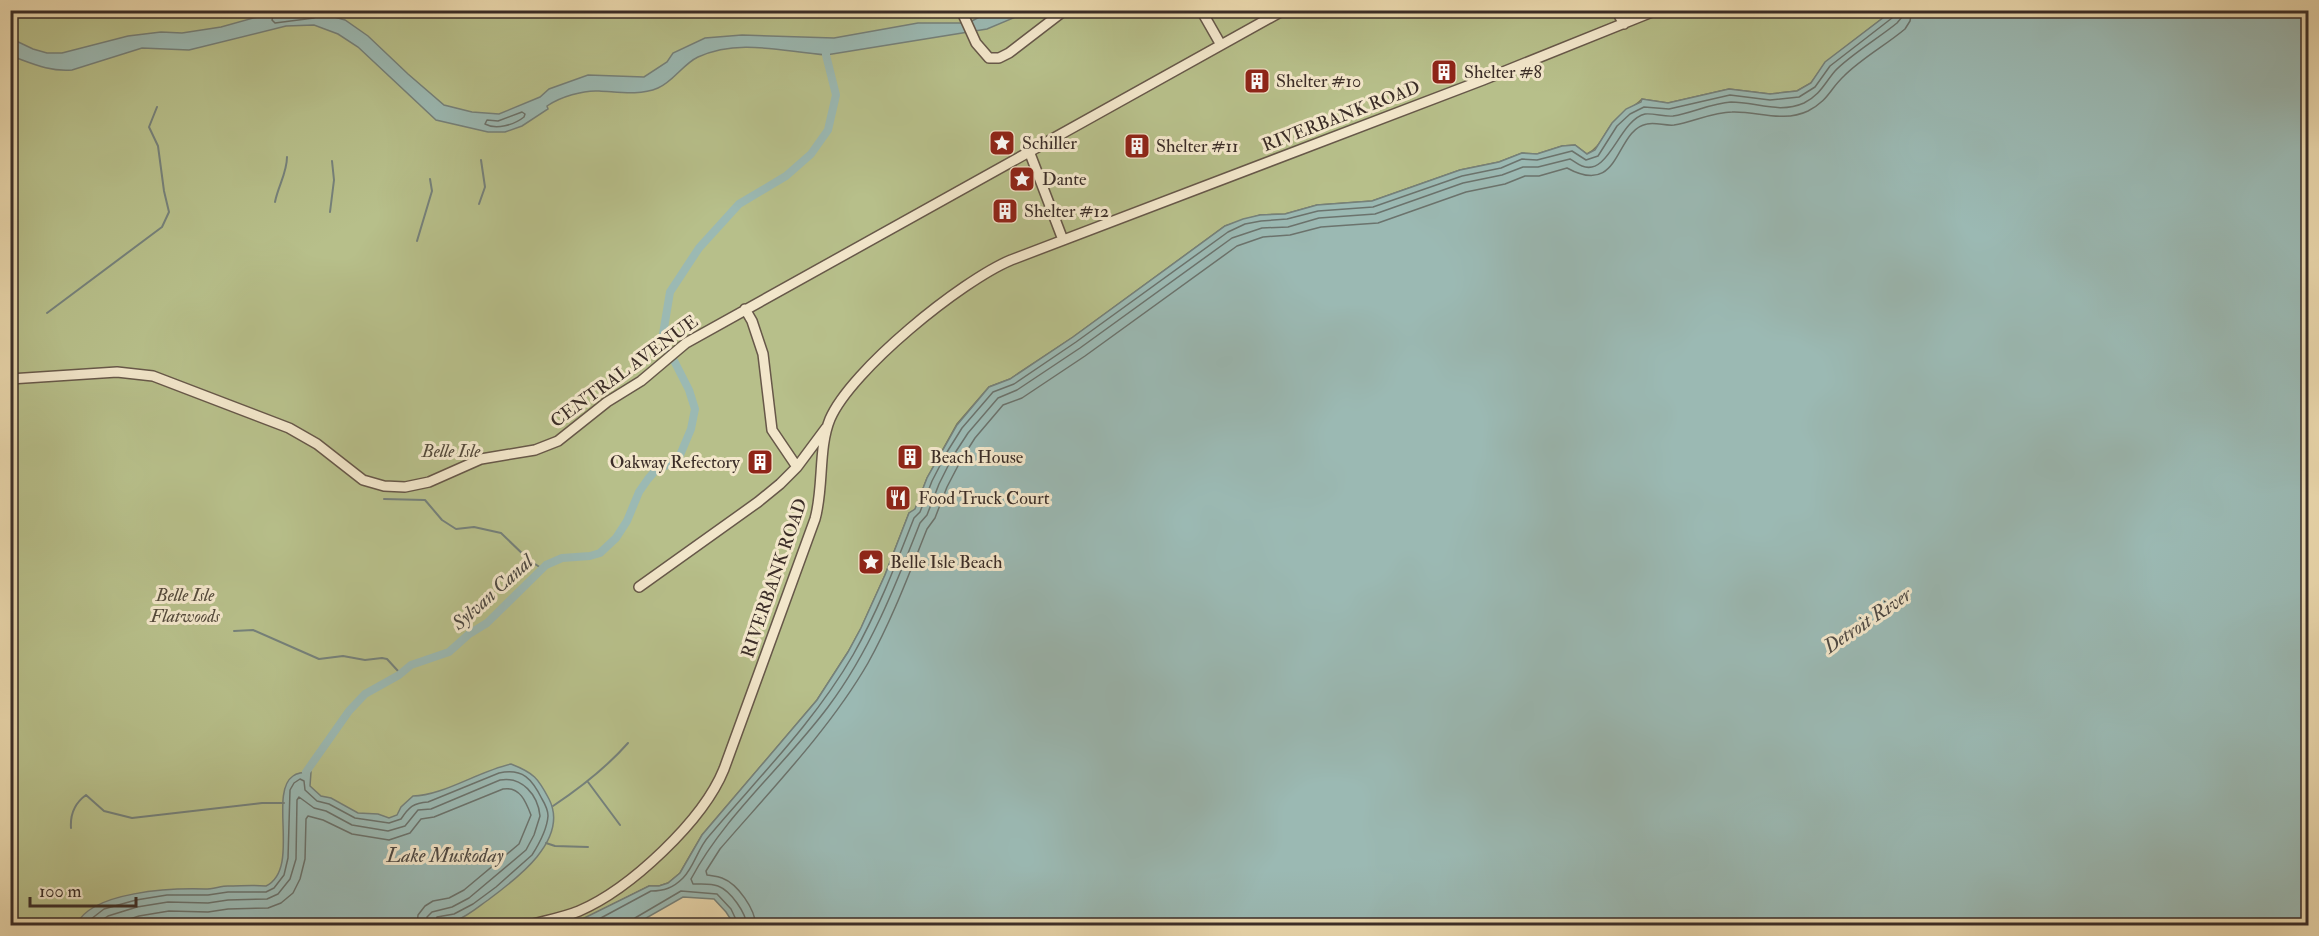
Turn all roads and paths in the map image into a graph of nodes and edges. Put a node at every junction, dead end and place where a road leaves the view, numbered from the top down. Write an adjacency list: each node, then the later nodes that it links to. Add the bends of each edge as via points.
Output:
1 (16, 10): 8 (street)
2 (1065, 10): 7 (street, via 999,58 989,58 981,49)
3 (1201, 10): 10 (street)
4 (1284, 10): 10 (street, CENTRAL AVENUE)
5 (1616, 10): 9 (street)
6 (1657, 10): 9 (street, RIVERBANK ROAD)
7 (964, 14)
8 (10, 15)
9 (1624, 24): 12 (street, RIVERBANK ROAD)
10 (1221, 45): 11 (street, CENTRAL AVENUE)
11 (1029, 151): 12 (street); 13 (street, CENTRAL AVENUE)
12 (1063, 240): 15 (street, RIVERBANK ROAD, via 982,274 929,314 866,370 844,396)
13 (745, 309): 14 (street, CENTRAL AVENUE, via 686,343 558,441 535,450 481,459 429,482 405,487 363,480 317,444 289,428 153,376 117,372); 16 (street, via 764,359 772,430)
14 (10, 380)
15 (828, 426): 16 (street); 18 (street, RIVERBANK ROAD, via 815,519 714,791 663,851 616,889 579,911)
16 (797, 467): 17 (street, via 758,502)
17 (639, 587)
18 (526, 926)

